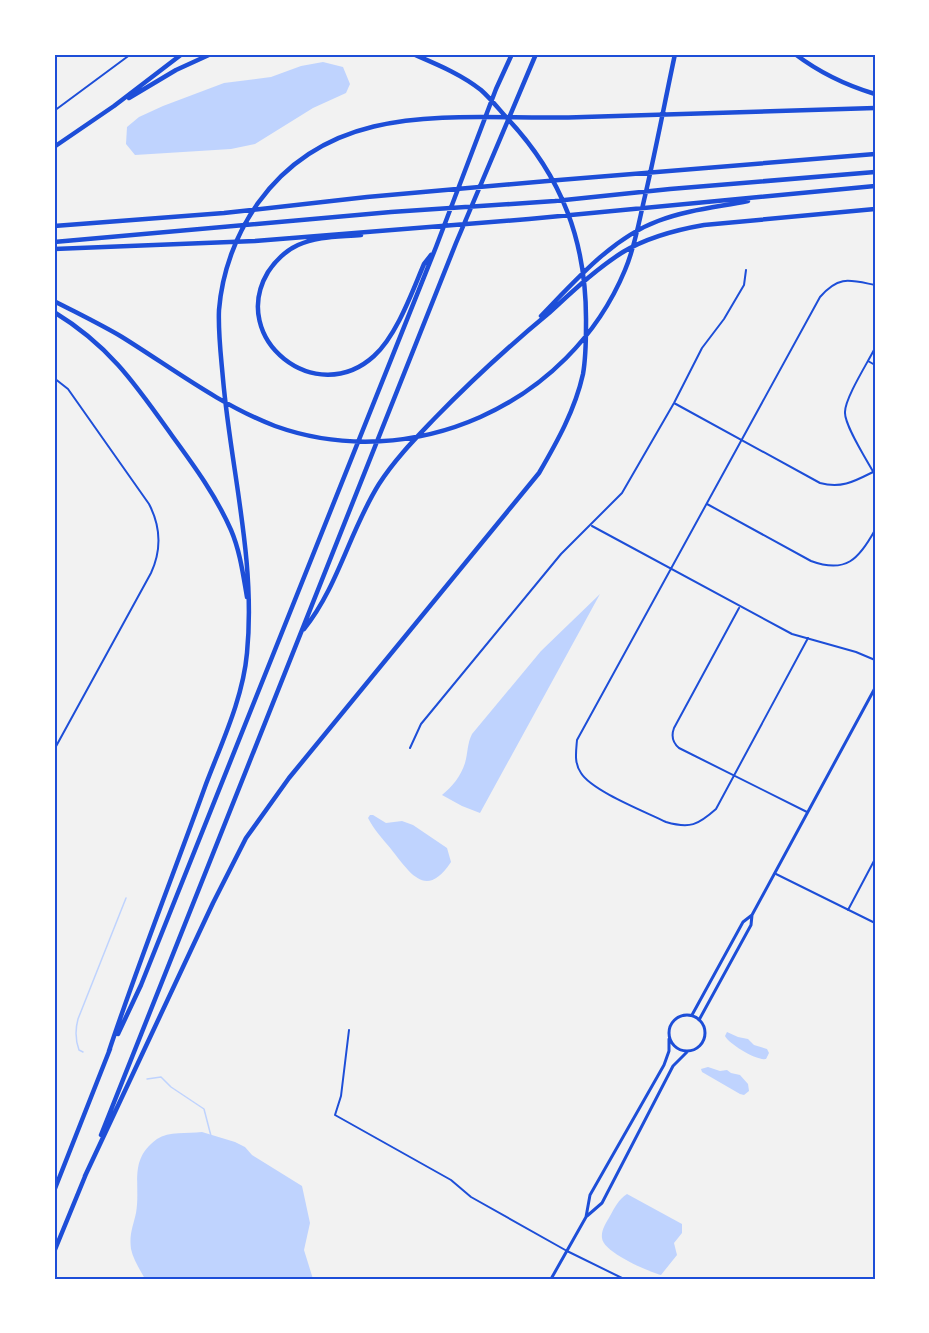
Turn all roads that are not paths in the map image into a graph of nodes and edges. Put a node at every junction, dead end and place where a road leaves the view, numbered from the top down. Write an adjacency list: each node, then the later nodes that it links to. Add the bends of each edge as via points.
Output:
1 (131, 54): 12 (street)
2 (182, 54): 10 (highway)
3 (211, 54): 10 (highway)
4 (412, 54): 61 (highway, via 481,90 534,148 557,186 578,241 586,305 586,347 575,401 554,447 519,499 290,778 246,838)
5 (512, 54): 22 (highway)
6 (536, 54): 42 (highway)
7 (675, 54): 26 (highway, via 636,237 615,292 595,324 562,362 515,399 461,426 414,438 370,442 333,440 285,429 243,412 120,336)
8 (795, 54): 9 (highway, via 820,73)
9 (875, 94)
10 (114, 106): 13 (highway)
11 (875, 108): 41 (highway, via 576,118 440,117 357,130 313,151 290,168 249,216 227,269 220,305 225,408 242,517)
12 (54, 111)
13 (54, 147)
14 (875, 154): 19 (highway)
15 (875, 172): 21 (highway)
16 (875, 186): 17 (highway)
17 (772, 196): 20 (highway); 28 (highway, via 676,215 632,234 571,284)
18 (875, 209): 28 (highway, via 704,225 660,235 602,267)
19 (54, 226)
20 (400, 228): 22 (highway, via 312,240 277,260 262,286 259,314 266,338 284,360 302,370 326,375 362,366 387,339); 23 (highway, via 255,241)
21 (54, 242)
22 (436, 247): 59 (highway, via 145,975)
23 (54, 249)
24 (746, 270): 33 (street, via 744,285 702,348)
25 (875, 285): 34 (street, via 840,280 826,290)
26 (54, 301)
27 (54, 312): 41 (highway, via 119,364 206,483 238,551)
28 (523, 335): 42 (highway, via 452,401 388,471 368,504 317,613)
29 (875, 348): 30 (street)
30 (868, 361): 31 (street); 35 (street, via 844,411)
31 (875, 365)
32 (54, 378): 47 (street, via 75,398 149,504 159,534 151,573)
33 (674, 403): 34 (street); 37 (street, via 622,493)
34 (740, 440): 35 (street, via 826,484 847,485); 36 (street)
35 (874, 473)
36 (707, 504): 38 (street, via 826,566 850,562); 39 (street)
37 (591, 525): 39 (street); 46 (street, via 561,554 421,724)
38 (875, 530)
39 (671, 569): 40 (street); 48 (street, via 577,740 576,760 592,785 678,825 702,821 716,809)
40 (740, 606): 43 (street); 48 (street, via 672,733 679,748)
41 (250, 614): 59 (highway, via 247,657 235,707)
42 (300, 634): 61 (highway)
43 (808, 639): 44 (street); 48 (street)
44 (875, 660)
45 (875, 688): 49 (street)
46 (411, 748)
47 (54, 750)
48 (734, 775): 49 (street)
49 (807, 812): 51 (street)
50 (875, 859): 52 (street)
51 (775, 873): 52 (street); 53 (street)
52 (848, 910): 54 (street)
53 (752, 915): 55 (street, via 740,927); 56 (street, via 751,926)
54 (875, 924)
55 (692, 1016): 56 (street); 58 (street, via 674,1020)
56 (699, 1020): 60 (street, via 705,1037 699,1047)
57 (349, 1030): 64 (street, via 335,1115)
58 (669, 1039): 60 (street, via 677,1048); 63 (street, via 664,1065 590,1195)
59 (109, 1051): 62 (highway)
60 (688, 1051): 63 (street, via 673,1066 602,1203)
61 (85, 1176): 65 (highway)
62 (54, 1191)
63 (586, 1217): 64 (street)
64 (567, 1251): 66 (street); 67 (street)
65 (54, 1252)
66 (551, 1279)
67 (624, 1279)

